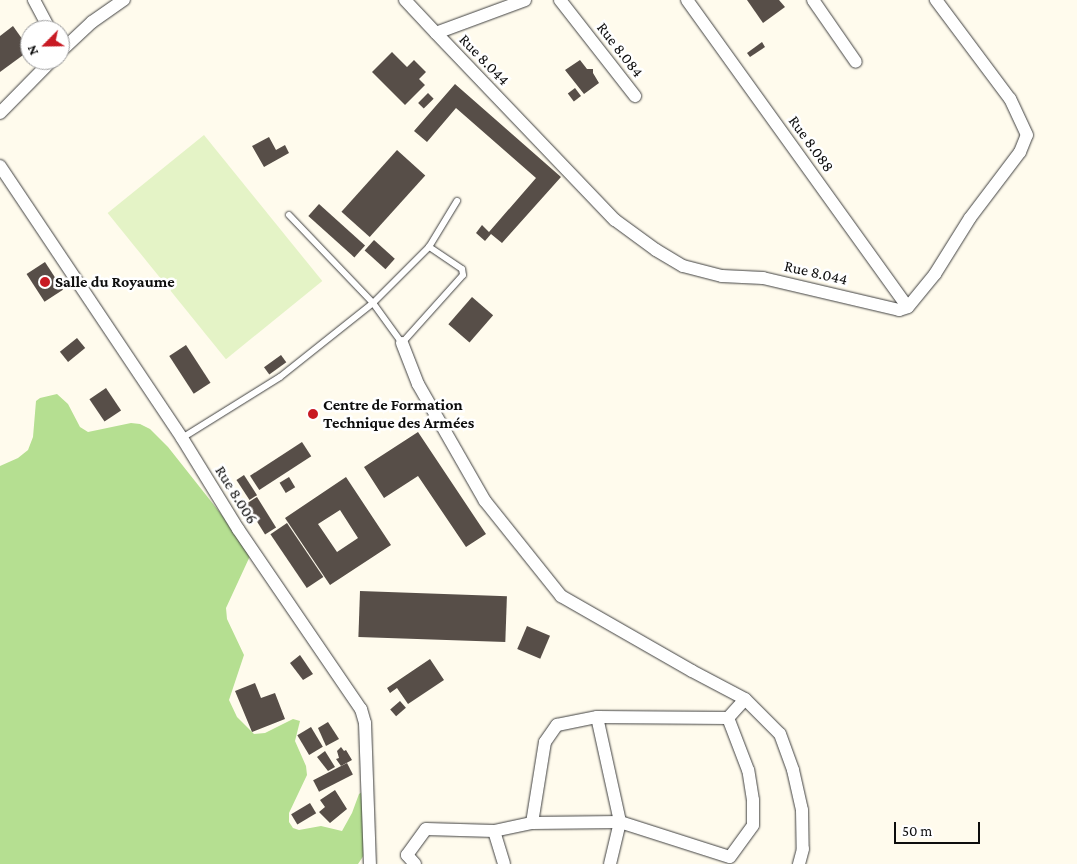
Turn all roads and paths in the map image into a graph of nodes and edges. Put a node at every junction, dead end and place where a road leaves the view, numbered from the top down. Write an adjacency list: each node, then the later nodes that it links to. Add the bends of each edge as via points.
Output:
1 (34, 0): 10 (street)
2 (124, 0): 12 (street)
3 (405, 0): 11 (street, Rue 8.044)
4 (525, 0): 9 (street)
5 (560, 0): 15 (street, Rue 8.084)
6 (687, 0): 22 (street, Rue 8.088)
7 (813, 0): 13 (street)
8 (936, 0): 22 (street, via 1010,100 1028,135 1020,152 970,218 935,274)
9 (503, 4): 11 (street)
10 (45, 20)
11 (436, 33): 22 (street, Rue 8.044, via 616,220 683,266 722,276 763,278 899,310)
12 (70, 41)
13 (856, 62)
14 (42, 70): 16 (street)
15 (635, 96)
16 (0, 114)
17 (0, 166): 24 (street, Rue 8.006)
18 (458, 200): 20 (lane)
19 (289, 215): 21 (lane)
20 (429, 247): 21 (lane); 23 (lane, via 462,269 463,276)
21 (373, 303): 23 (lane); 24 (lane, via 280,377)
22 (908, 307)
23 (402, 343): 25 (street, via 418,384 485,501 561,596)
24 (182, 438): 32 (street, Rue 8.006, via 238,529 365,717)
25 (745, 700): 27 (street); 36 (street, via 780,734 793,770 802,810 803,849)
26 (597, 717): 27 (street); 28 (street); 29 (street, via 557,724 545,742)
27 (728, 718): 31 (street, via 748,770 753,800 753,825)
28 (620, 822): 29 (street); 31 (street); 35 (street)
29 (532, 823): 30 (street)
30 (494, 831): 33 (street, via 426,829 407,855); 34 (street)
31 (730, 861)
32 (370, 864)
33 (415, 864)
34 (504, 864)
35 (610, 864)
36 (799, 864)

